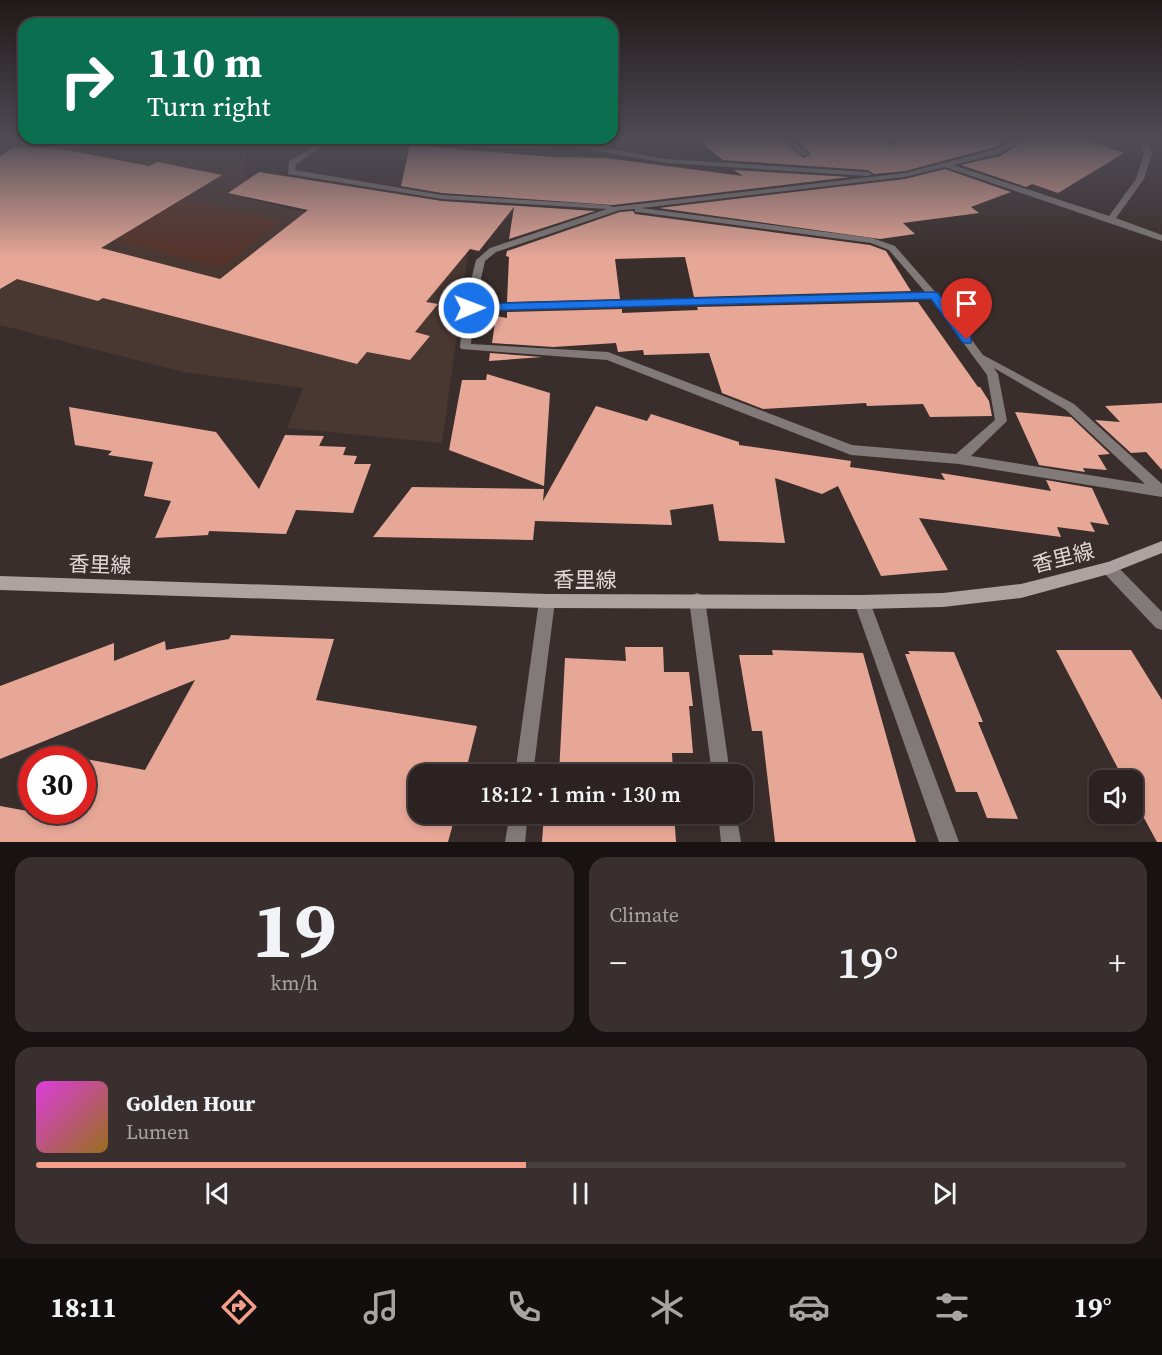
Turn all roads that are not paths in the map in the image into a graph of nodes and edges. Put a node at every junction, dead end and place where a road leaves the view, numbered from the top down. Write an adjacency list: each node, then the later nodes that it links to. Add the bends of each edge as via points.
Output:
1 (341, 180): 5 (street, via 442,197)
2 (859, 180): 5 (street)
3 (992, 180): 6 (street)
4 (1139, 180): 6 (street)
5 (619, 208): 8 (street, via 872,241 892,248); 9 (street, via 493,250 481,260)
6 (1111, 219): 7 (street)
7 (1162, 238)
8 (934, 296): 9 (street); 10 (street)
9 (469, 308): 11 (street, via 465,347 608,356 851,450)
10 (978, 355): 11 (street, via 993,374 1001,421); 12 (street, via 1070,407)
11 (959, 459): 12 (street)
12 (1162, 492)
13 (1162, 547): 14 (street, 香里線)
14 (1109, 568): 18 (street, 香里線, via 1021,591 943,600); 19 (street)
15 (0, 583): 17 (street, 香里線)
16 (697, 600): 17 (street, 香里線); 18 (street, 香里線); 21 (street)
17 (547, 601): 20 (street)
18 (862, 602): 26 (street)
19 (1162, 623)
20 (525, 764)
21 (721, 764)
22 (517, 824): 24 (street)
23 (729, 824): 25 (street)
24 (515, 842)
25 (731, 842)
26 (949, 842)

